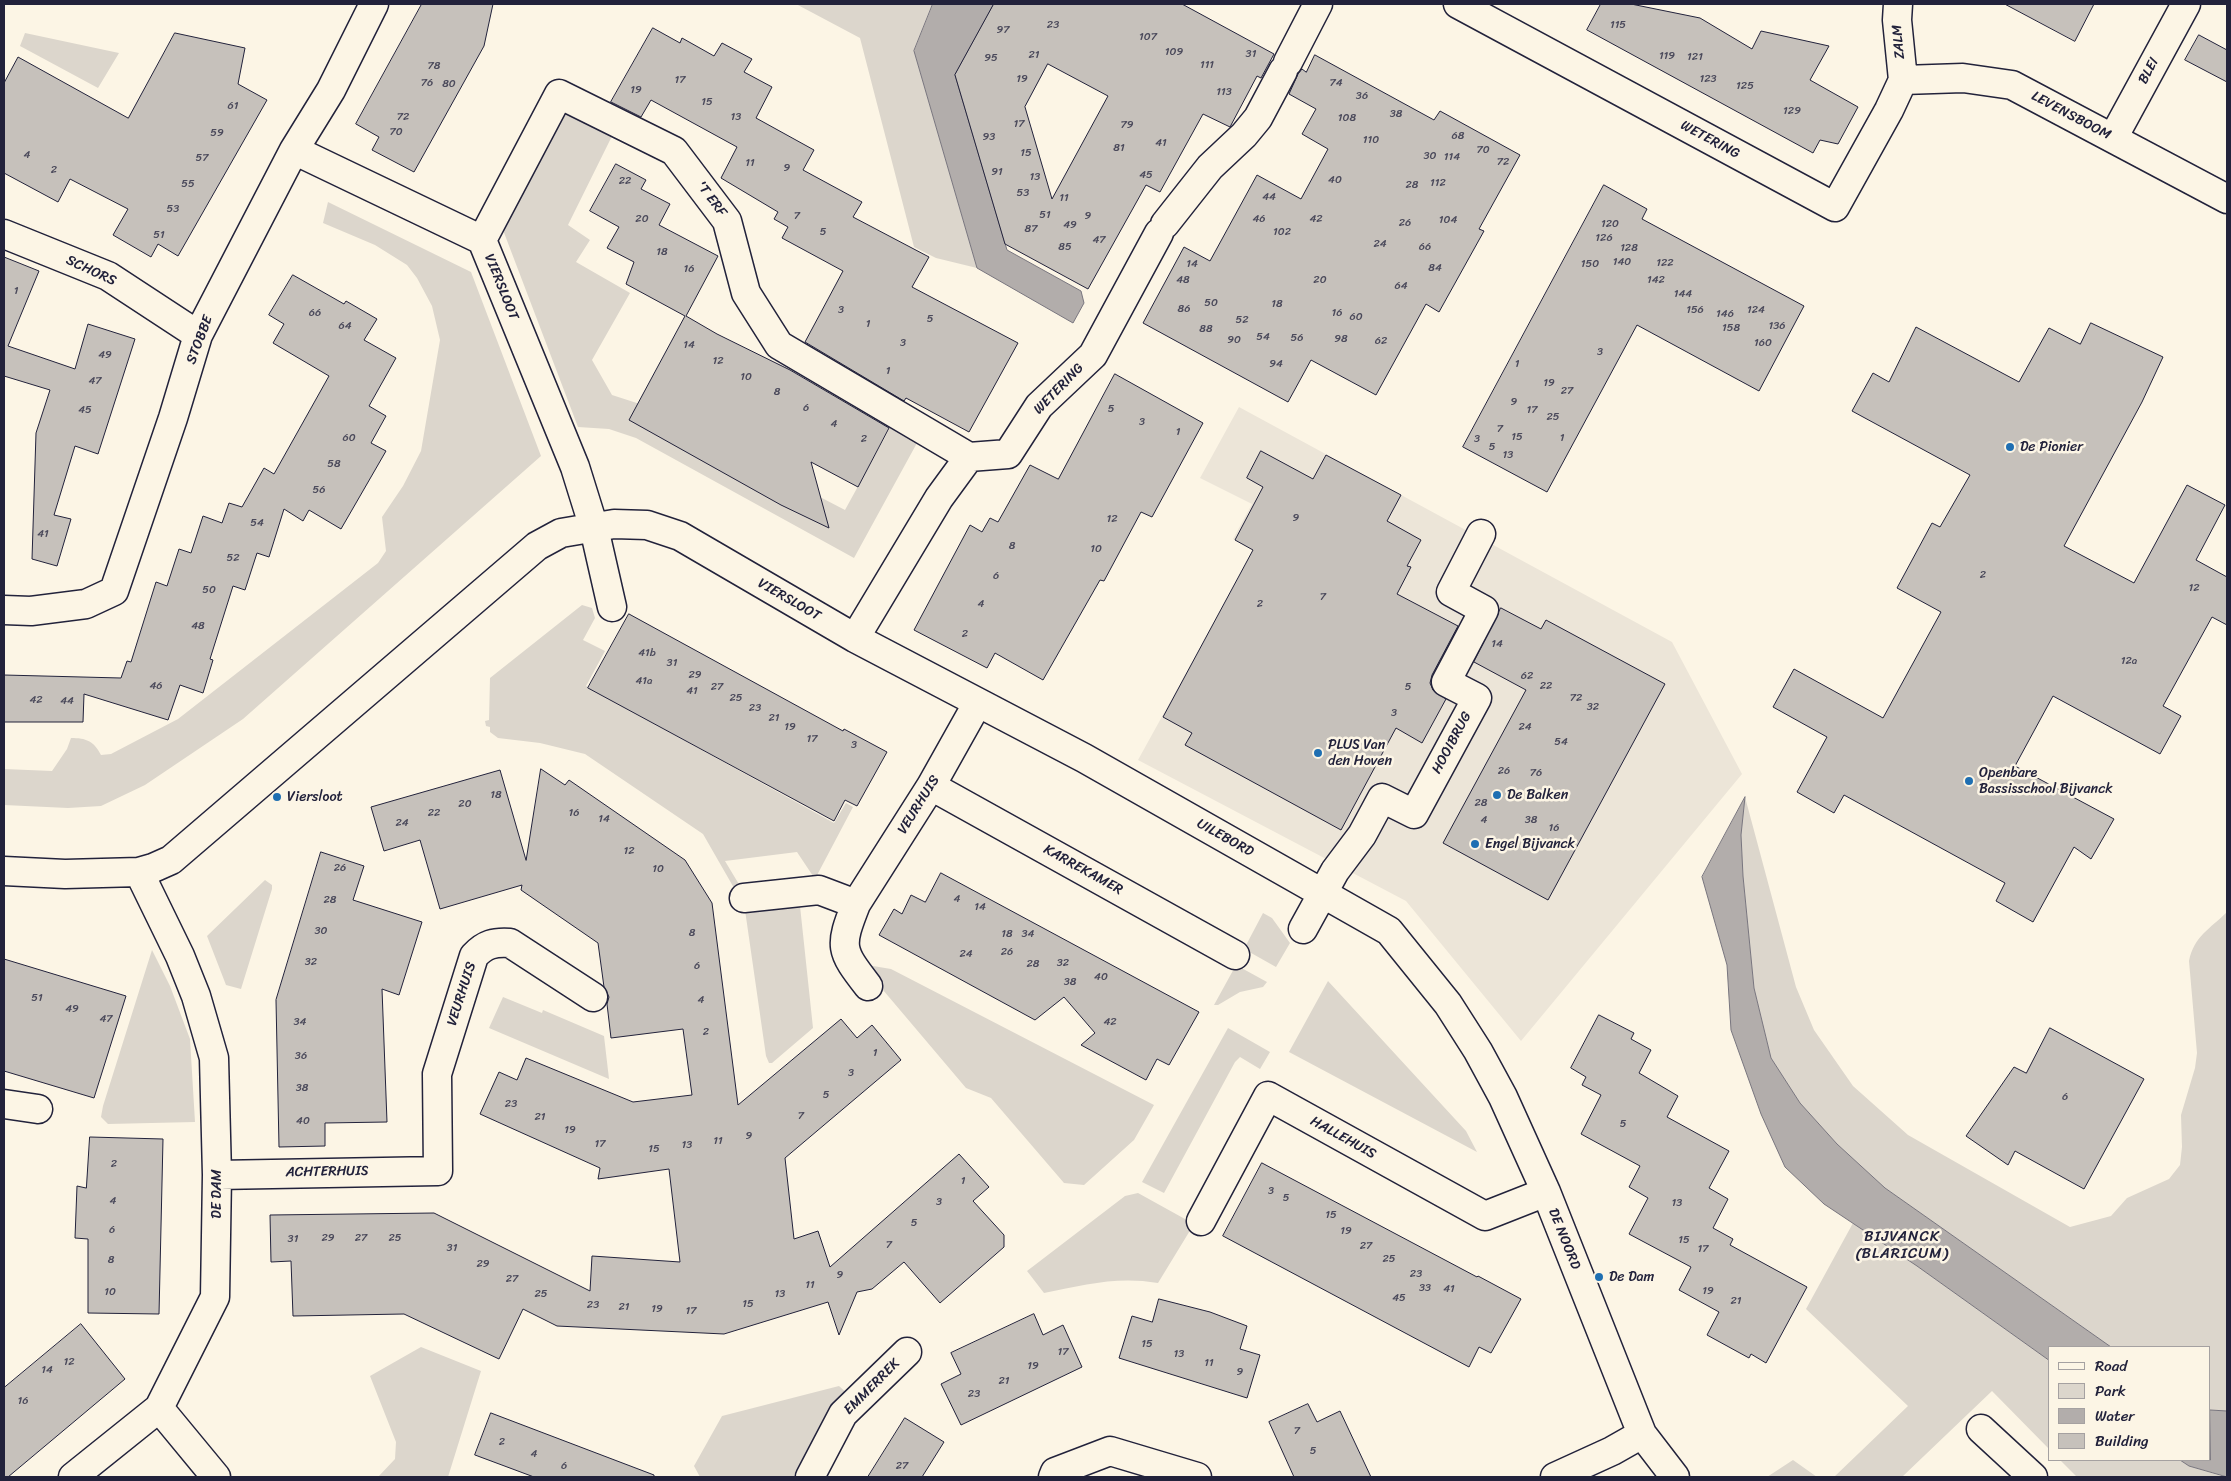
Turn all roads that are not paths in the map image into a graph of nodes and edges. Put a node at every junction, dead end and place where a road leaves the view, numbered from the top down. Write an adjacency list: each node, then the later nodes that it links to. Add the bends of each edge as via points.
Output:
1 (374, 4): 8 (street, STOBBE, via 331,90)
2 (1318, 4): 13 (street, WETERING, via 1258,118 1210,167 1162,228 1093,355 1039,406 1008,454)
3 (1458, 4): 6 (street, WETERING, via 1835,207)
4 (1898, 4): 6 (street, ZALM)
5 (2186, 4): 7 (street, BLEI)
6 (1903, 80): 7 (street, LEVENSBOOM, via 1962,78 2012,85)
7 (2113, 138): 9 (street, LEVENSBOOM)
8 (294, 150): 11 (street, VIERSLOOT); 12 (street, STOBBE)
9 (2227, 200)
10 (4, 234): 12 (street, SCHORS, via 108,276)
11 (482, 240): 13 (street, 'T ERF, via 559,94 674,151 728,221 746,293 779,345); 14 (street, VIERSLOOT, via 575,467)
12 (198, 335): 17 (street, STOBBE, via 114,591 86,604 32,611)
13 (969, 457): 18 (street, via 939,498)
14 (594, 528): 16 (street, VIERSLOOT); 18 (street, VIERSLOOT, via 614,524 647,526 680,536); 22 (street, VIERSLOOT, via 561,533 537,546 171,860)
15 (1481, 534): 23 (street, HOOIBRUG, via 1451,592 1484,610 1446,682 1477,698 1414,814 1382,798 1362,835)
16 (612, 607)
17 (4, 610)
18 (855, 638): 19 (street, VIERSLOOT)
19 (978, 704): 20 (street, VEURHUIS); 23 (street, UILEBORD, via 1084,758)
20 (931, 786): 25 (street, VEURHUIS); 27 (street, KARREKAMER)
21 (4, 871): 22 (street, VIERSLOOT, via 65,874)
22 (139, 872): 34 (street, DE DAM, via 180,956 196,996 214,1058)
23 (1322, 893): 26 (street, HOOIBRUG); 30 (street, UILEBORD, via 1389,931)
24 (744, 898): 25 (street, via 818,890)
25 (856, 904): 28 (street, VEURHUIS, via 843,943 850,963)
26 (1303, 929)
27 (1235, 955)
28 (868, 986)
29 (593, 997): 33 (street, VEURHUIS, via 510,943 494,942 474,956 437,1074)
30 (1448, 1004): 35 (street, DE NOORD, via 1503,1096)
31 (4, 1104): 32 (street)
32 (38, 1109)
33 (438, 1171): 34 (street, ACHTERHUIS)
34 (217, 1175): 38 (street, DE DAM, via 215,1297)
35 (1546, 1192): 36 (street, HALLEHUIS, via 1485,1216 1268,1096); 40 (street, DE NOORD)
36 (1201, 1221)
37 (907, 1352): 43 (street, EMMERREK, via 843,1414)
38 (158, 1408): 41 (street, DE DAM); 42 (street)
39 (1981, 1429): 48 (street)
40 (1642, 1434): 46 (street); 47 (street, DE NOORD)
41 (73, 1477)
42 (216, 1477)
43 (810, 1477)
44 (1053, 1477): 45 (street, via 1055,1472 1110,1451)
45 (1197, 1477)
46 (1555, 1477)
47 (1675, 1477)
48 (2033, 1477)

